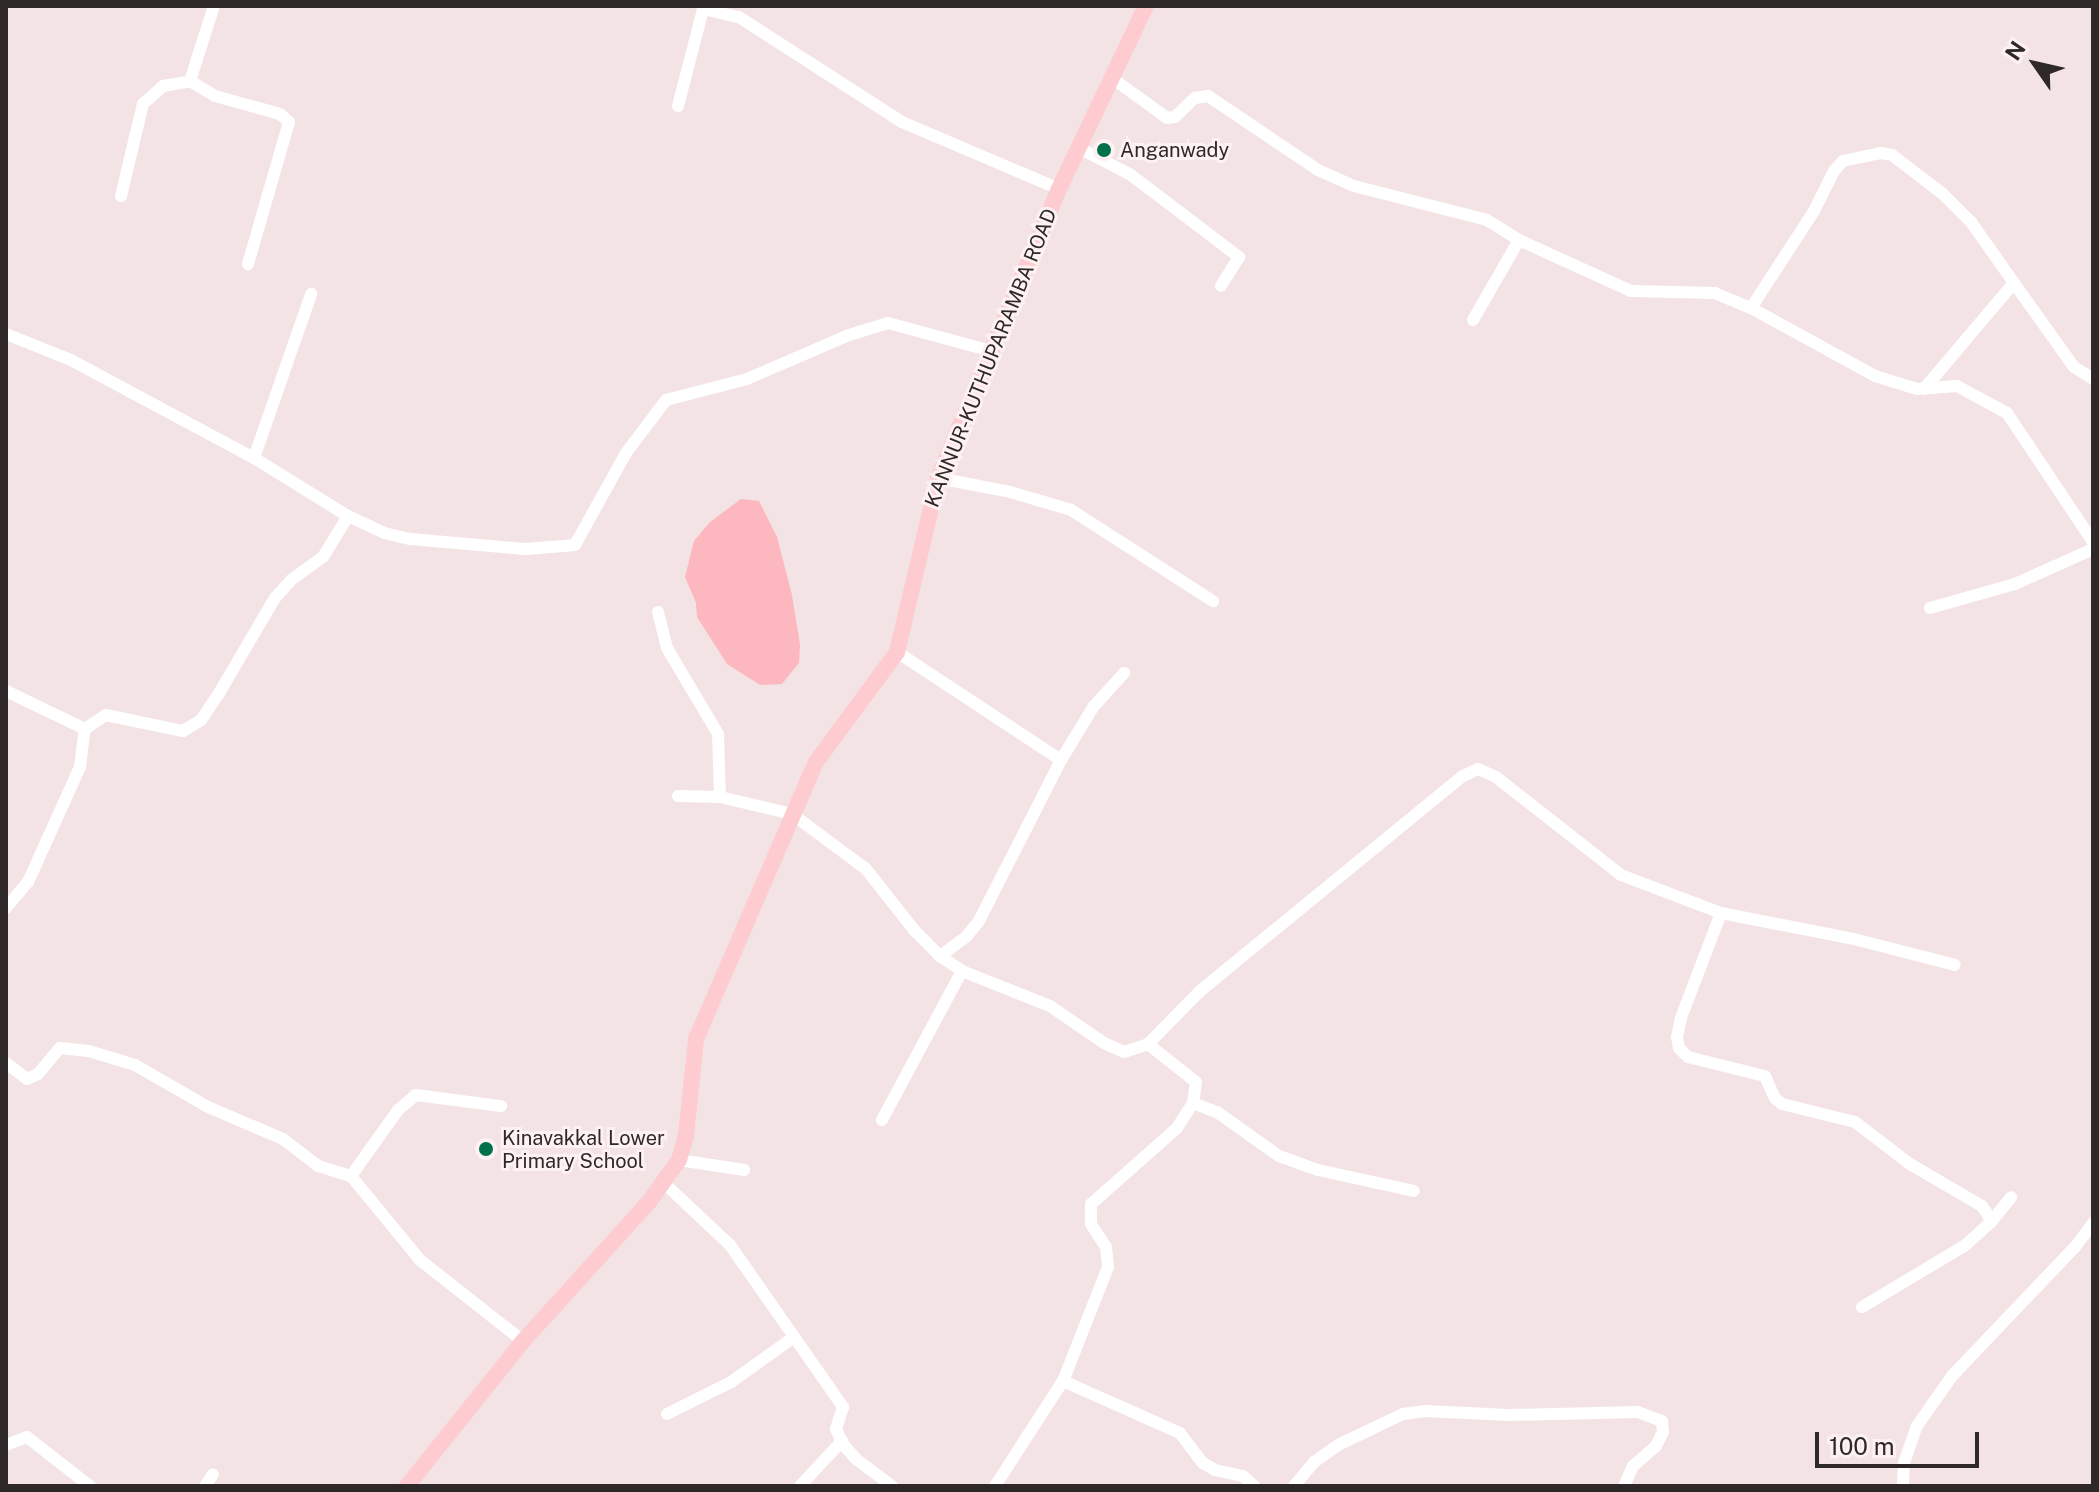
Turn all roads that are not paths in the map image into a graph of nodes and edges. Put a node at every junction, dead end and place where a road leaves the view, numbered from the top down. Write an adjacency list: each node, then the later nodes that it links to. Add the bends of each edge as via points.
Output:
1 (214, 6): 5 (street)
2 (1146, 6): 4 (main road, KANNUR-KUTHUPARAMBA ROAD)
3 (704, 7): 6 (street); 8 (street, via 739,17 902,122)
4 (1112, 78): 7 (main road, KANNUR-KUTHUPARAMBA ROAD); 10 (street, via 1167,118 1195,98 1208,96 1318,170 1354,186 1487,220)
5 (190, 81): 9 (street, via 163,86 143,104); 11 (street, via 215,96 280,114 289,122)
6 (678, 106)
7 (1079, 148): 8 (main road, KANNUR-KUTHUPARAMBA ROAD); 13 (street, via 1131,175 1239,257)
8 (1059, 189): 18 (main road, KANNUR-KUTHUPARAMBA ROAD)
9 (121, 196)
10 (1519, 240): 15 (street, via 1631,291 1715,293); 16 (street)
11 (248, 264)
12 (2014, 283): 15 (street, via 1971,222 1943,194 1892,155 1880,153 1843,161 1834,171); 19 (street, via 2074,367); 20 (street)
13 (1221, 286)
14 (311, 294): 21 (street)
15 (1751, 308): 20 (street, via 1875,376)
16 (1473, 320)
17 (6, 334): 21 (street, via 71,360)
18 (991, 351): 22 (main road, KANNUR-KUTHUPARAMBA ROAD); 23 (street, via 888,323 747,379 666,400 626,453 575,545 526,549 411,539)
19 (2093, 379)
20 (1924, 389): 24 (street, via 1957,386 2007,413)
21 (254, 458): 23 (street)
22 (938, 478): 26 (street, via 1071,510); 29 (main road, KANNUR-KUTHUPARAMBA ROAD)
23 (348, 516): 32 (street, via 323,557 275,598 201,720 183,731 106,715)
24 (2093, 542)
25 (2093, 549): 27 (street, via 2015,584)
26 (1213, 601)
27 (1930, 608)
28 (658, 612): 35 (street, via 667,648 718,734)
29 (897, 652): 33 (street); 36 (main road, KANNUR-KUTHUPARAMBA ROAD, via 816,762)
30 (1124, 673): 33 (street, via 1094,706)
31 (6, 691): 32 (street)
32 (85, 729): 37 (street, via 80,767 28,882)
33 (1061, 760): 39 (street, via 979,921)
34 (678, 796): 35 (street)
35 (720, 797): 36 (street)
36 (792, 814): 39 (street, via 866,869); 47 (main road, KANNUR-KUTHUPARAMBA ROAD, via 696,1039)
37 (6, 908)
38 (1721, 913): 40 (street); 42 (street, via 1621,875 1496,777 1478,769 1200,991); 53 (street, via 1685,1006 1679,1048 1688,1057 1765,1076 1782,1104 1855,1122 1910,1164 1982,1206)
39 (940, 956): 41 (street)
40 (1955, 965)
41 (962, 971): 42 (street, via 1050,1006 1124,1052); 46 (street)
42 (1148, 1044): 44 (street, via 1196,1082)
43 (6, 1063): 49 (street, via 27,1079 60,1048 135,1065 208,1107 283,1139 318,1166)
44 (1193, 1103): 51 (street, via 1217,1112 1279,1156); 58 (street, via 1177,1128 1091,1204 1091,1224 1106,1247 1108,1267)
45 (501, 1106): 49 (street, via 416,1095 398,1110)
46 (882, 1120)
47 (679, 1160): 48 (street); 50 (main road, KANNUR-KUTHUPARAMBA ROAD)
48 (744, 1170)
49 (351, 1176): 57 (street, via 420,1260)
50 (664, 1183): 56 (street, via 730,1245); 57 (main road, KANNUR-KUTHUPARAMBA ROAD)
51 (1414, 1191)
52 (2011, 1197): 53 (street)
53 (1991, 1222): 55 (street, via 1964,1246)
54 (2093, 1223): 72 (street, via 1952,1376 1917,1426 1904,1463)
55 (1862, 1307)
56 (793, 1338): 59 (street, via 731,1382); 60 (street, via 843,1407 836,1429)
57 (523, 1341): 65 (main road, KANNUR-KUTHUPARAMBA ROAD)
58 (1063, 1381): 68 (street); 69 (street, via 1180,1433 1203,1463 1243,1476)
59 (667, 1414)
60 (842, 1441): 66 (street); 67 (street, via 856,1459)
61 (6, 1445): 63 (street, via 27,1437)
62 (213, 1474): 64 (street)
63 (90, 1486)
64 (205, 1486)
65 (407, 1486)
66 (800, 1486)
67 (892, 1486)
68 (995, 1486)
69 (1254, 1486)
70 (1294, 1486): 71 (street, via 1314,1462 1340,1444 1403,1414 1638,1412 1662,1421 1663,1432 1656,1446 1633,1466)
71 (1624, 1486)
72 (1903, 1486)

